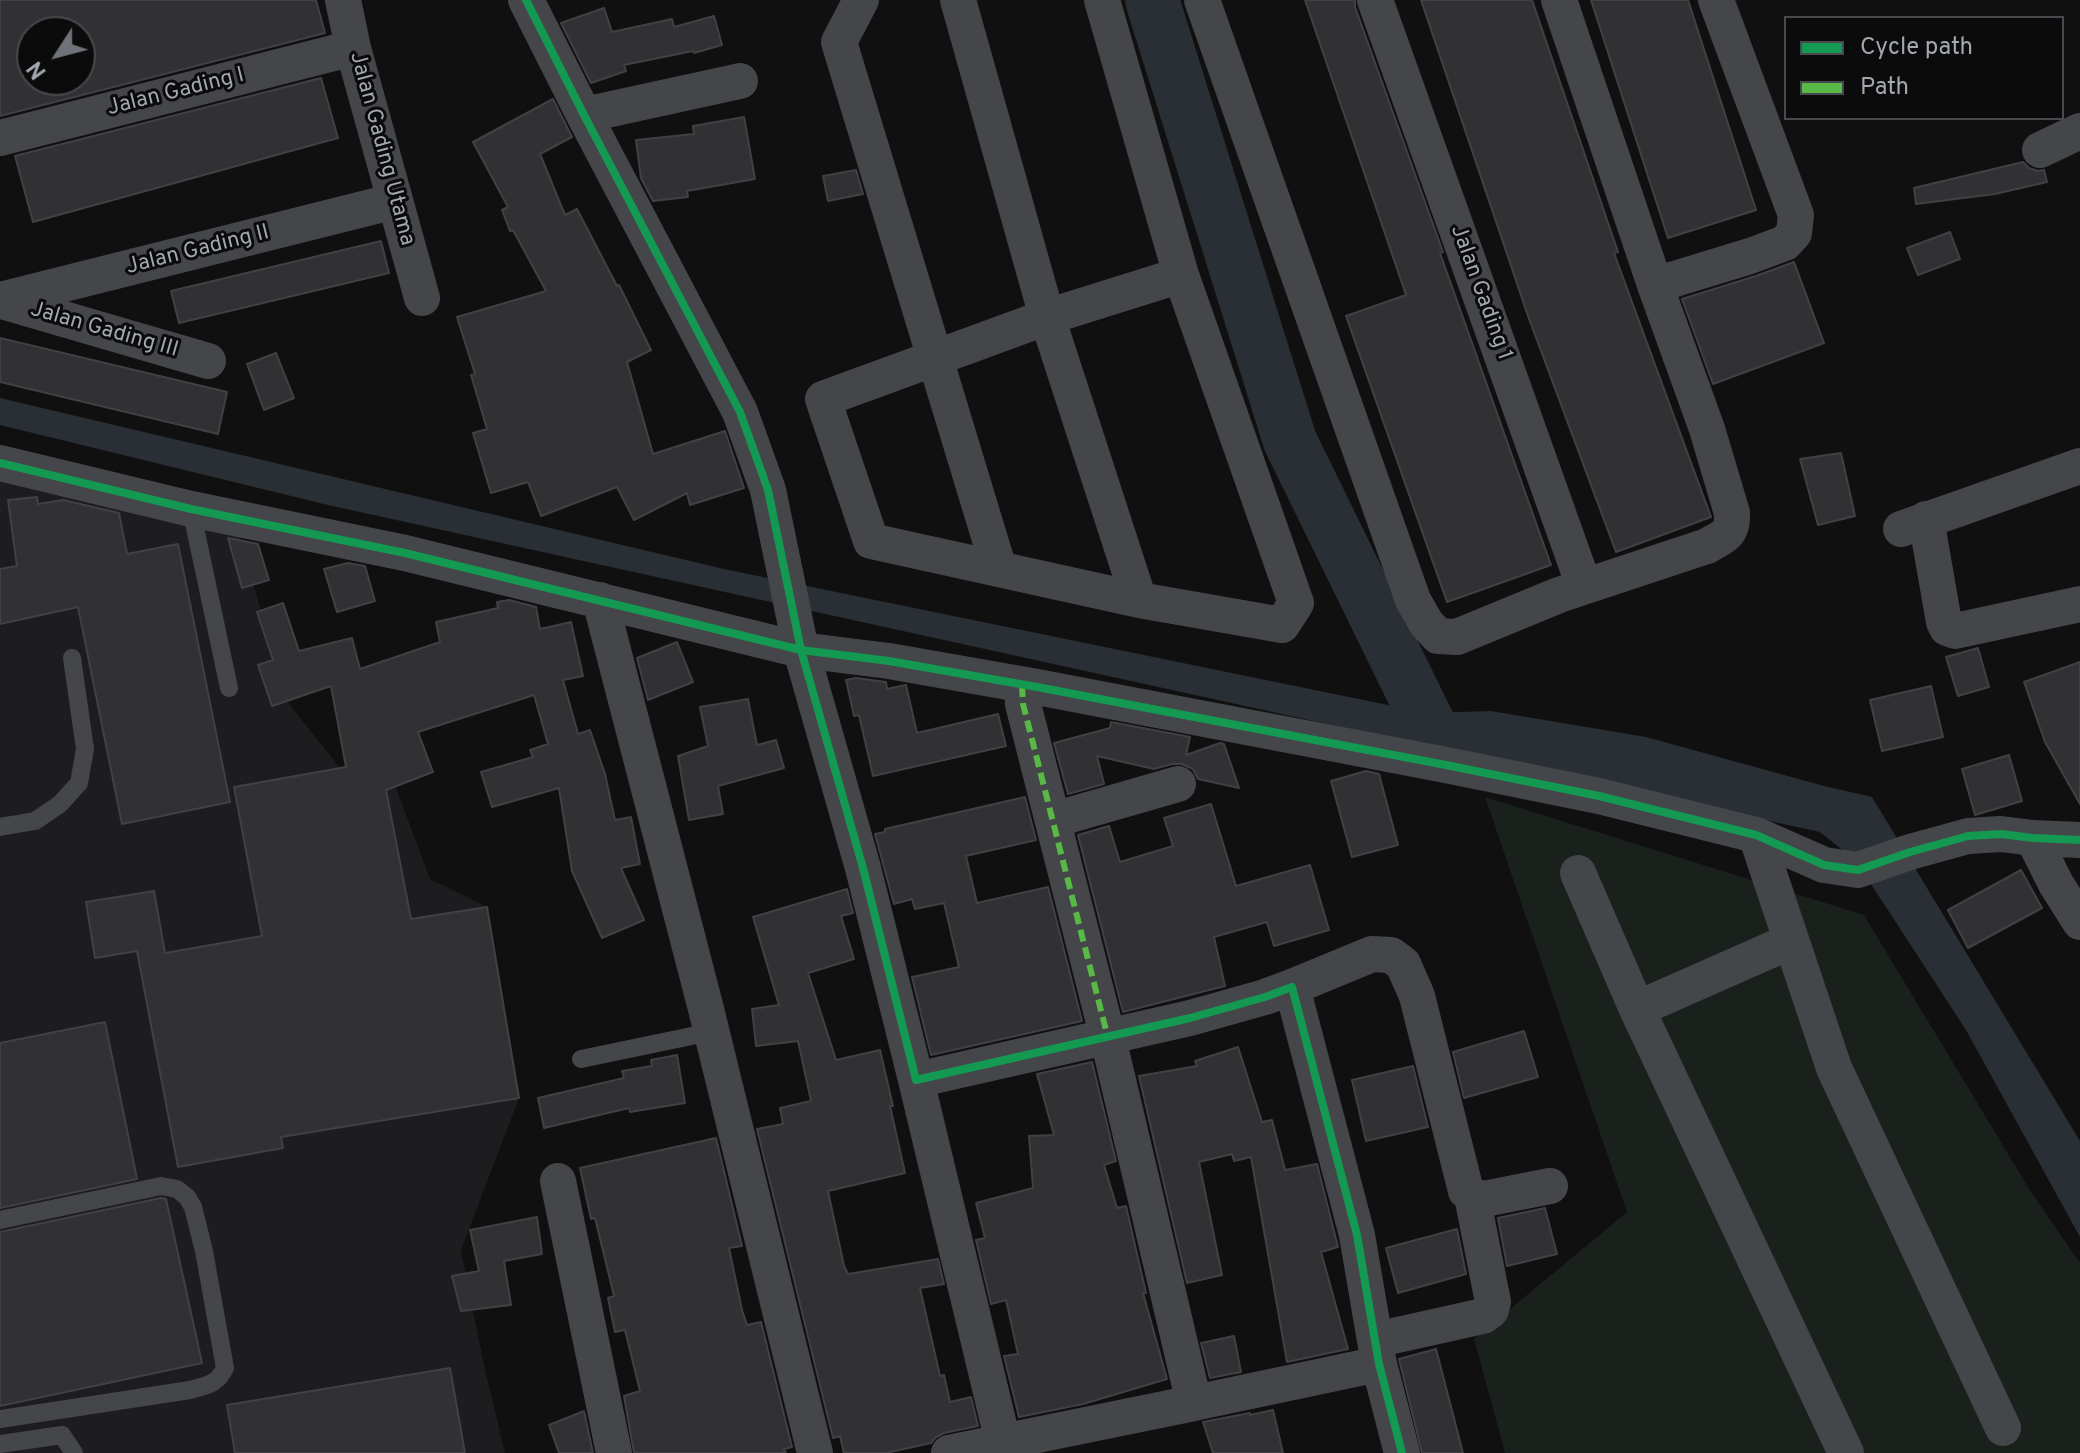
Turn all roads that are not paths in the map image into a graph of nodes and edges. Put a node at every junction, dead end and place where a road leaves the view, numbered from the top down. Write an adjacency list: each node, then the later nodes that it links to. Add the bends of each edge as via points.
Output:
1 (343, 0): 10 (street, Jalan Gading Utama)
2 (526, 0): 12 (street)
3 (861, 0): 22 (street, via 839,42)
4 (958, 0): 21 (street)
5 (1102, 0): 17 (street)
6 (1202, 0): 28 (street, via 1413,600 1426,623 1438,636 1457,637)
7 (1375, 0): 28 (street, Jalan Gading 1)
8 (1559, 0): 18 (street)
9 (1716, 0): 18 (street, via 1796,215 1794,233 1785,243)
10 (353, 48): 14 (street, Jalan Gading I); 16 (street, Jalan Gading Utama)
11 (740, 81): 12 (street)
12 (584, 115): 32 (street, via 740,412 768,490)
13 (2080, 131): 15 (street)
14 (0, 138)
15 (2040, 150)
16 (395, 201): 19 (street, Jalan Gading Utama); 20 (street, Jalan Gading II)
17 (1181, 275): 21 (street); 30 (street, via 1296,603 1282,625)
18 (1655, 285): 28 (street, via 1707,429 1733,525 1707,546)
19 (422, 298)
20 (0, 300): 23 (street, Jalan Gading III)
21 (1047, 317): 22 (street); 30 (street)
22 (934, 357): 27 (street); 27 (street, via 823,399 871,541)
23 (208, 361)
24 (0, 463): 26 (street)
25 (2080, 466): 31 (street, via 1913,524 1947,628 1955,631)
26 (191, 509): 29 (street); 35 (lane)
27 (999, 569): 30 (street)
28 (1584, 586)
29 (600, 600): 32 (street); 47 (street)
30 (1139, 600)
31 (2080, 604)
32 (798, 634): 34 (street, via 889,661); 50 (street)
33 (72, 658): 38 (lane, via 85,749 79,783 35,821)
34 (1022, 685): 37 (street); 39 (street, via 1462,768)
35 (229, 688)
36 (1178, 784): 37 (street)
37 (1053, 820): 48 (street)
38 (0, 827)
39 (1756, 835): 40 (street, via 1824,865 1858,870 1968,836); 44 (street)
40 (2033, 838): 41 (street); 43 (street)
41 (2080, 840)
42 (1578, 873): 46 (street)
43 (2080, 922)
44 (1791, 941): 46 (street); 58 (street, via 1834,1068)
45 (1292, 987): 48 (street); 53 (street, via 1372,954 1391,955 1403,964 1417,996 1466,1191); 55 (street, via 1357,1235)
46 (1637, 1009): 66 (street)
47 (711, 1032): 49 (lane); 63 (street)
48 (1108, 1038): 50 (street); 56 (street)
49 (581, 1059)
50 (916, 1080): 60 (street)
51 (558, 1181): 62 (street)
52 (1550, 1186): 53 (street, via 1484,1199)
53 (1472, 1196): 55 (street, via 1491,1310)
54 (0, 1220): 57 (lane, via 161,1186 177,1189 193,1207 225,1368 220,1379 190,1390)
55 (1377, 1352): 56 (street); 65 (street)
56 (1194, 1403): 60 (street)
57 (0, 1419)
58 (2003, 1428)
59 (0, 1444): 61 (lane, via 62,1435)
60 (1005, 1448): 64 (street)
61 (74, 1453)
62 (614, 1453)
63 (815, 1453)
64 (949, 1453)
65 (1402, 1453)
66 (1846, 1453)

